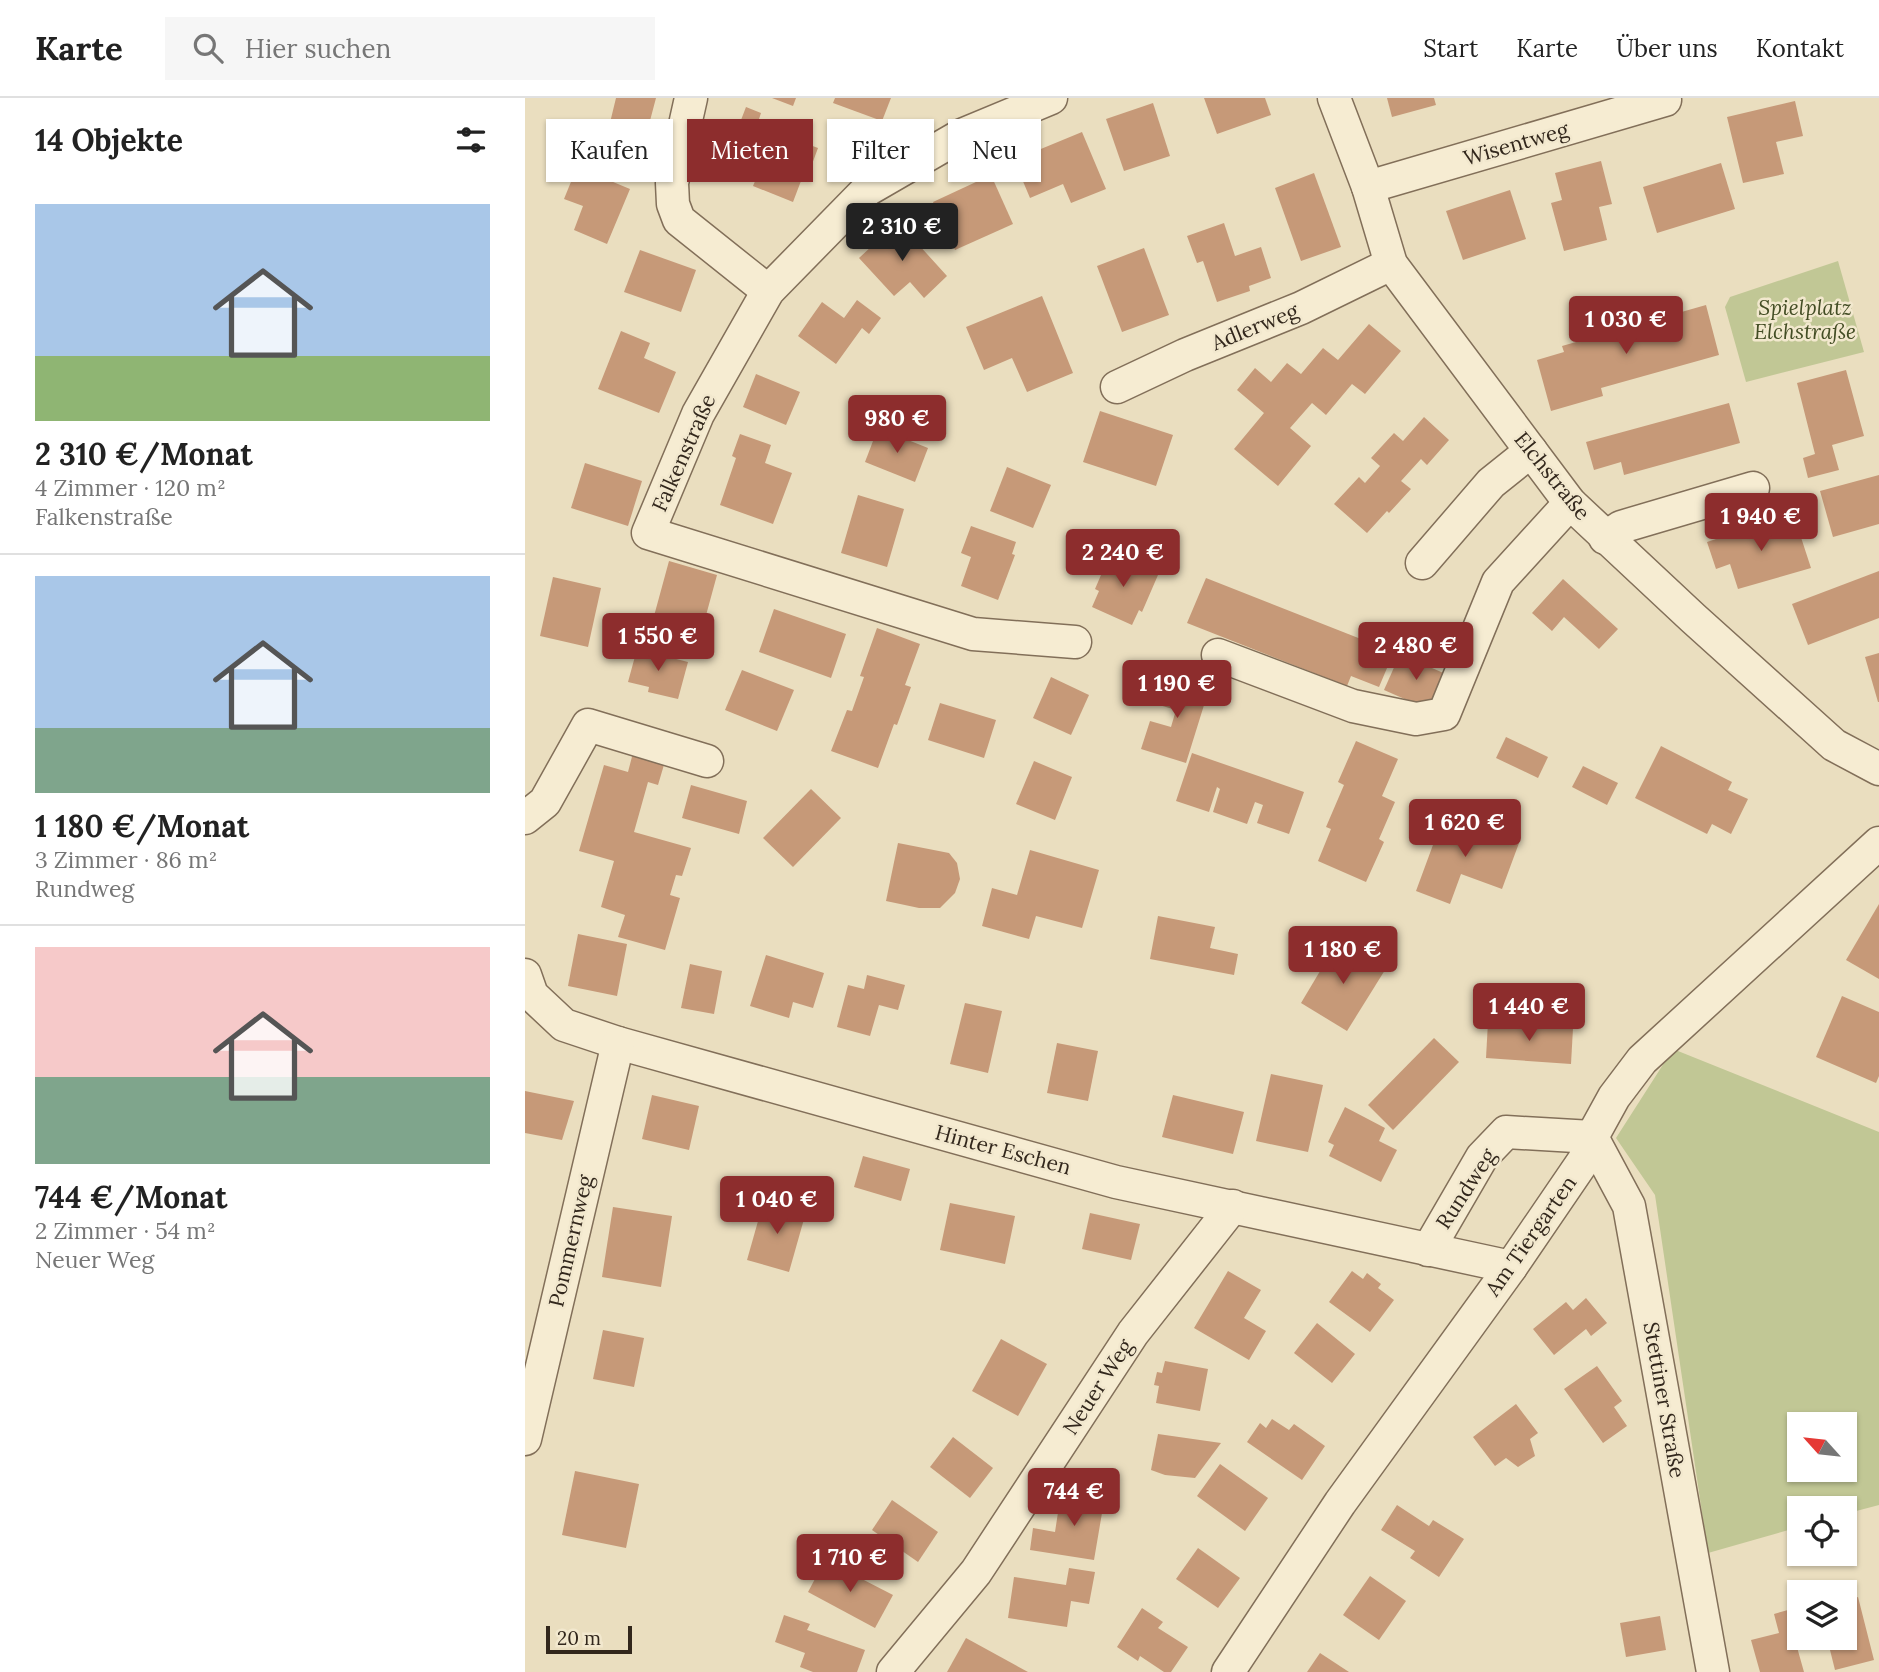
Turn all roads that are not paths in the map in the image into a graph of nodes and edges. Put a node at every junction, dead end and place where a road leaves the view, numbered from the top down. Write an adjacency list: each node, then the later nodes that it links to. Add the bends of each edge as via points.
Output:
1 (691, 98): 7 (street, via 672,183 679,220)
2 (1334, 98): 5 (street, Elchstraße)
3 (1665, 100): 5 (street, Wisentweg)
4 (1040, 101): 7 (street, Falkenstraße, via 962,135 867,190)
5 (1367, 187): 6 (street, Elchstraße)
6 (1391, 264): 8 (street, Adlerweg); 9 (street, Elchstraße)
7 (768, 291): 14 (street, Falkenstraße, via 698,414 648,533 973,634)
8 (1117, 387)
9 (1531, 451): 11 (street, Elchstraße); 13 (street, via 1491,483)
10 (1753, 488): 12 (street, via 1621,527)
11 (1570, 503): 12 (street, Elchstraße); 15 (street, via 1498,582 1444,714 1416,719 1353,706)
12 (1605, 538): 17 (street, Elchstraße, via 1834,745)
13 (1422, 563)
14 (1075, 642)
15 (1218, 654)
16 (707, 761): 18 (street, via 588,724 545,802)
17 (1879, 769)
18 (525, 818)
19 (1879, 843): 22 (street, Am Tiergarten, via 1642,1060 1613,1097)
20 (525, 975): 21 (street, Hinter Eschen, via 533,995 564,1025)
21 (618, 1043): 23 (street, Hinter Eschen, via 1103,1178); 26 (street, Pommernweg)
22 (1592, 1137): 24 (street, Rundweg, via 1506,1132 1482,1157); 25 (street, Am Tiergarten, via 1584,1160); 29 (street, Stettiner Straße, via 1629,1206)
23 (1233, 1206): 24 (street, Hinter Eschen); 27 (street, Neuer Weg, via 1133,1332 976,1572)
24 (1428, 1250): 25 (street, Hinter Eschen)
25 (1511, 1267): 28 (street, Am Tiergarten, via 1340,1503)
26 (525, 1439)
27 (893, 1672)
28 (1228, 1672)
29 (1713, 1672)

